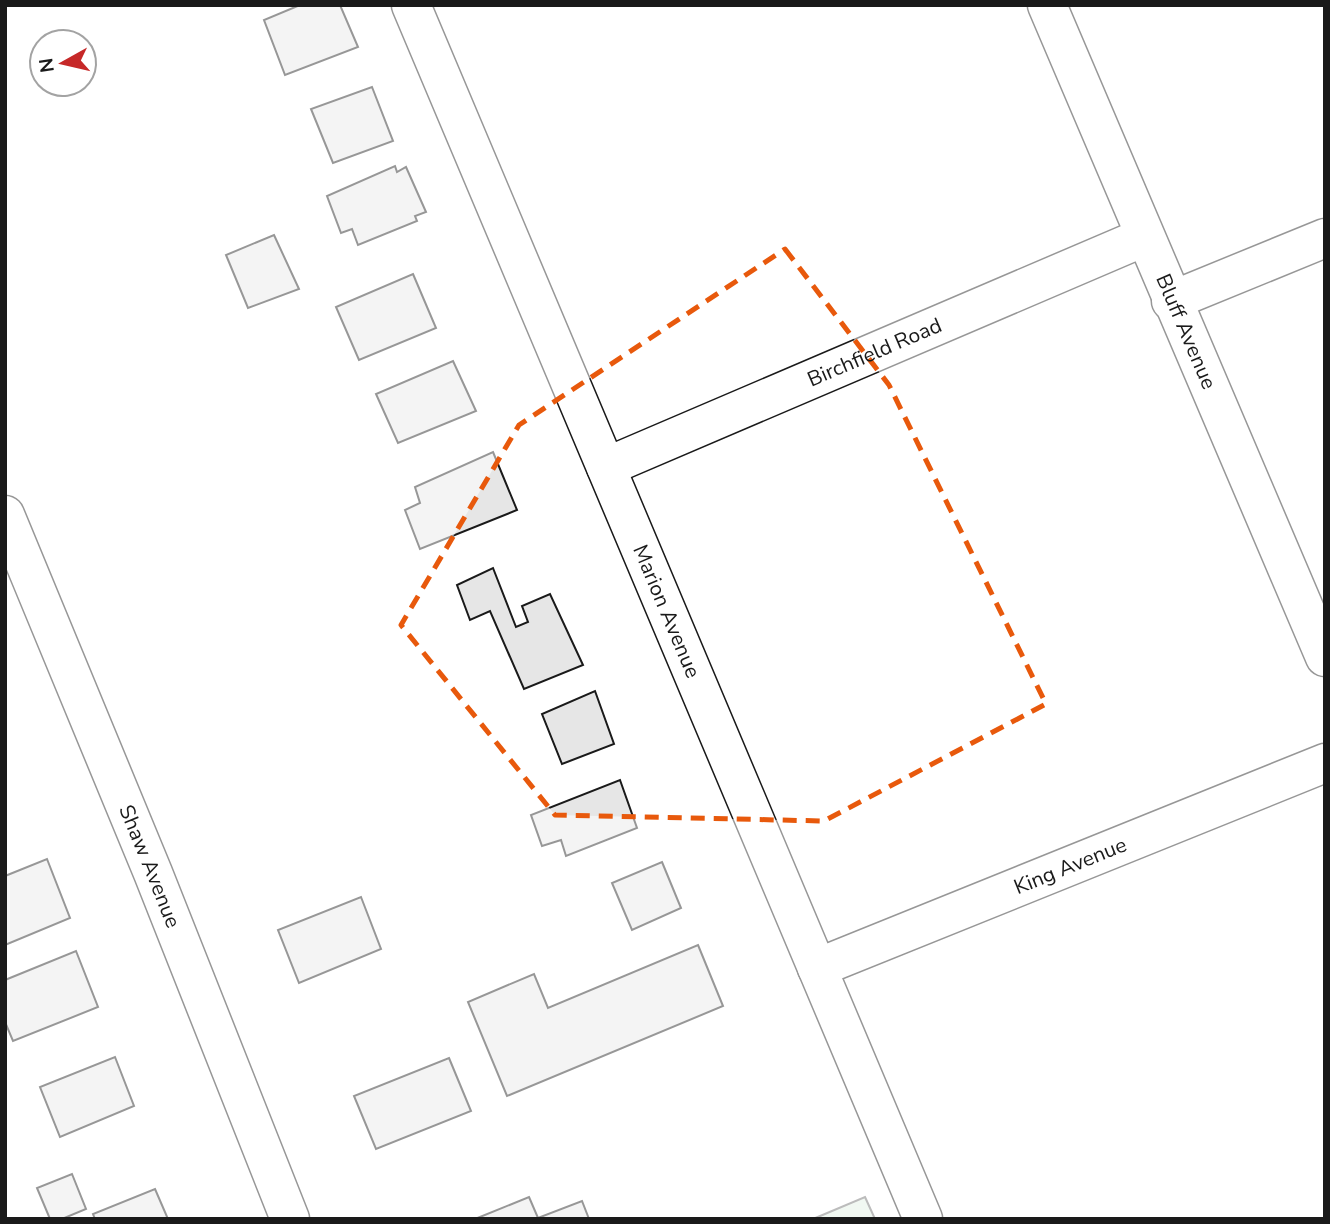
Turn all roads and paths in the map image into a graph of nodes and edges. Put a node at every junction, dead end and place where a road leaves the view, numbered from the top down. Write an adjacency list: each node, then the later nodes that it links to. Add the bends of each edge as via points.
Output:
1 (411, 5): 6 (street, Marion Avenue)
2 (1047, 5): 3 (street, Bluff Avenue)
3 (1144, 237): 5 (street, Bluff Avenue); 6 (street, Birchfield Road)
4 (1325, 237): 5 (street)
5 (1171, 301): 8 (street, Bluff Avenue)
6 (606, 467): 10 (street, Marion Avenue)
7 (5, 514): 11 (street, Shaw Avenue)
8 (1325, 657)
9 (1325, 762): 10 (street, King Avenue)
10 (817, 968): 12 (street, Marion Avenue)
11 (290, 1219)
12 (923, 1219)

